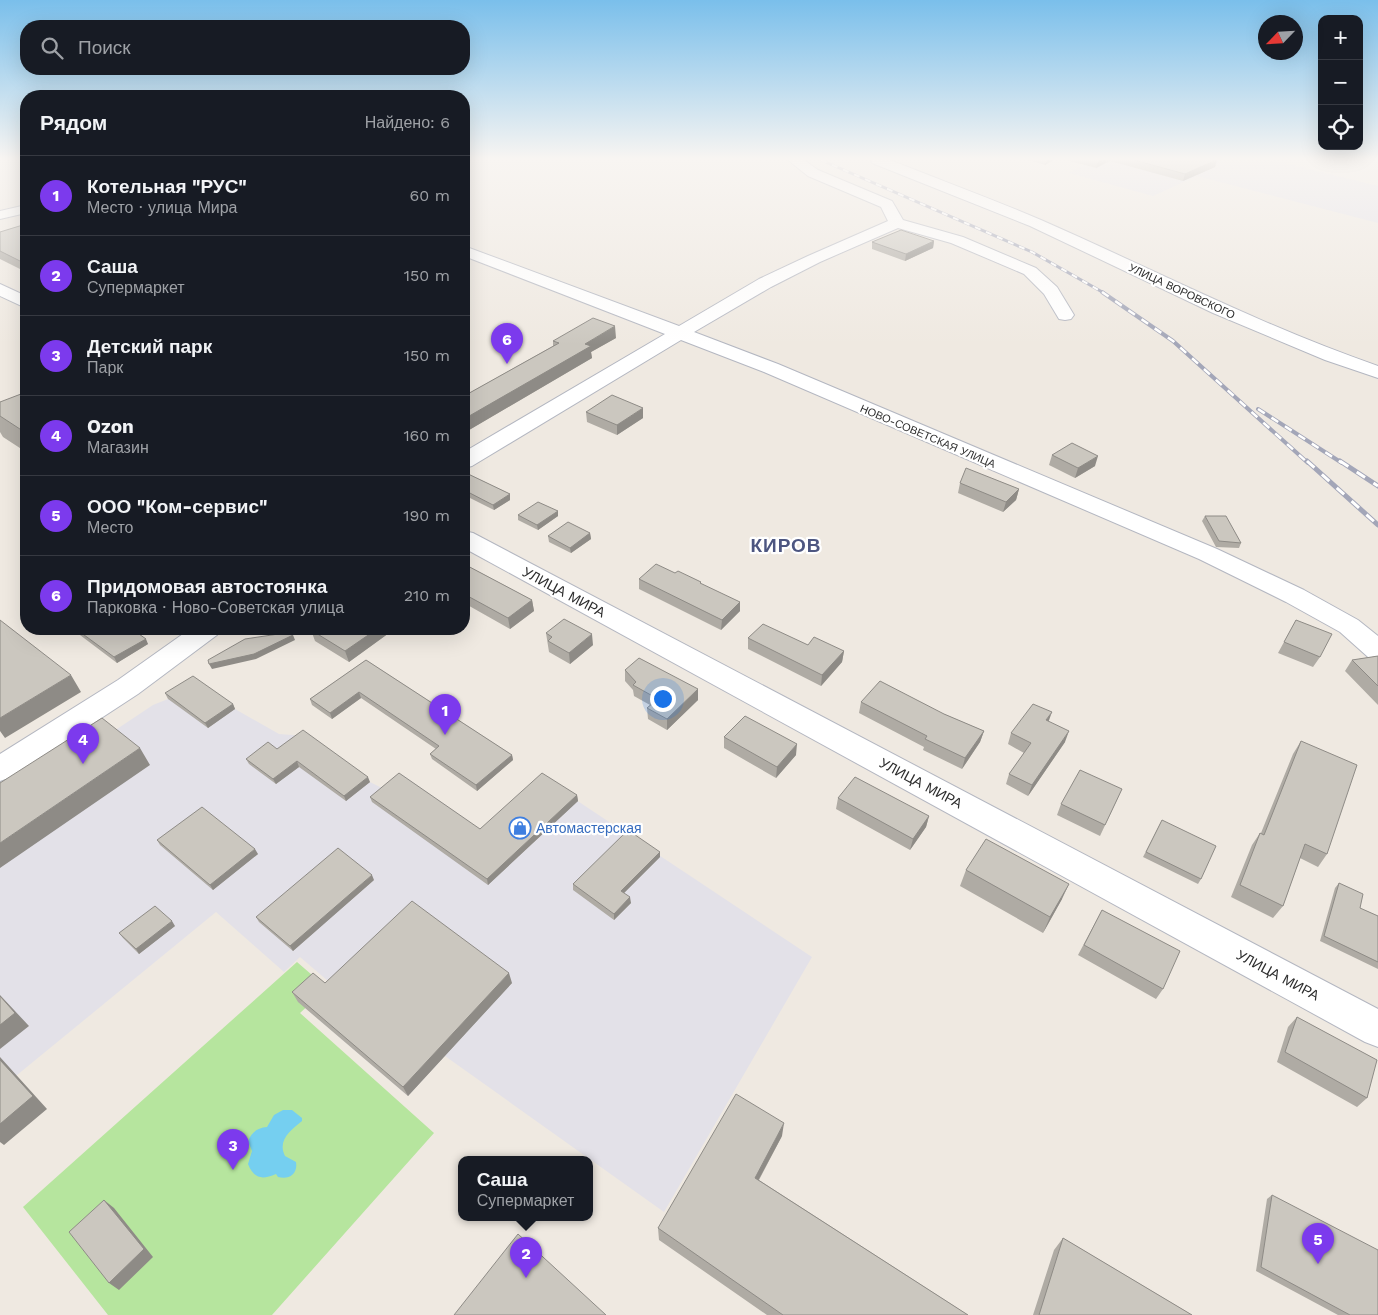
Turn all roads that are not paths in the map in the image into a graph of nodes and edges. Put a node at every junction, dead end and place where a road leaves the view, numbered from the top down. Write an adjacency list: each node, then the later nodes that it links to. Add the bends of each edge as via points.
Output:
1 (1031, 221): 8 (street, УЛИЦА ВОРОВСКОГО, via 1219,308)
2 (897, 223): 6 (street, via 957,240 1030,271 1052,292); 7 (street, via 765,283)
3 (470, 253): 7 (street, НОВО-СОВЕТСКАЯ УЛИЦА)
4 (0, 288): 5 (street)
5 (20, 300)
6 (1065, 315)
7 (680, 334): 9 (street); 12 (street, НОВО-СОВЕТСКАЯ УЛИЦА, via 771,368 1208,554 1341,621)
8 (1378, 372)
9 (470, 457)
10 (470, 541): 14 (street, УЛИЦА МИРА)
11 (200, 635): 13 (street, via 128,687)
12 (1378, 650)
13 (0, 769)
14 (1378, 1029)

